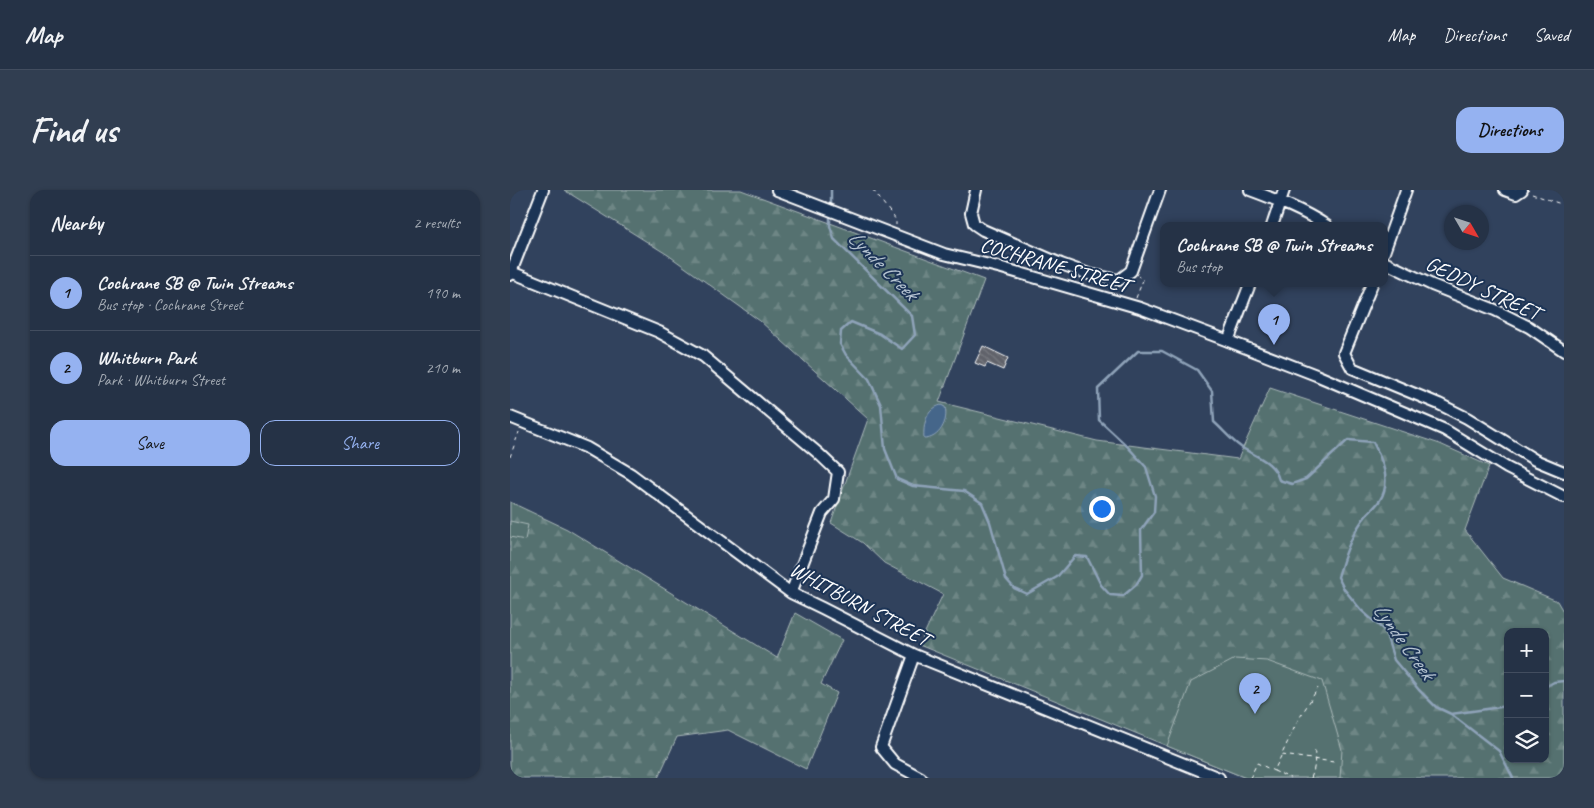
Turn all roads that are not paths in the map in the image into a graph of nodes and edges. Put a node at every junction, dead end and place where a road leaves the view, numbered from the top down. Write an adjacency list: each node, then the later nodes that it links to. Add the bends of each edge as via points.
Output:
1 (542, 190): 15 (street)
2 (777, 190): 18 (street, COCHRANE STREET, via 944,254 1133,306)
3 (976, 190): 4 (street, via 971,213 974,224 983,230 1089,274 1119,280 1132,271)
4 (1160, 190)
5 (1250, 190): 10 (street)
6 (1284, 190): 10 (street)
7 (1406, 190): 13 (street)
8 (1505, 190): 9 (street, via 1516,194)
9 (1522, 190)
10 (1280, 201): 11 (street); 12 (street)
11 (1273, 222)
12 (1321, 222)
13 (1388, 241)
14 (1388, 264): 19 (street, GEDDY STREET, via 1512,318)
15 (511, 273): 23 (street, via 659,332 703,356 838,472 834,499 822,513)
16 (1249, 287): 18 (street)
17 (1371, 287): 21 (street, via 1344,353 1352,368 1439,404 1535,460)
18 (1228, 341): 22 (street, COCHRANE STREET, via 1445,430 1507,468)
19 (1564, 351)
20 (510, 417): 23 (street, WHITBURN STREET, via 587,448 631,474)
21 (1564, 472)
22 (1564, 497)
23 (791, 593): 24 (street, WHITBURN STREET)
24 (914, 655): 25 (street, via 881,747 895,764); 26 (street, WHITBURN STREET)
25 (921, 778)
26 (1219, 778)

